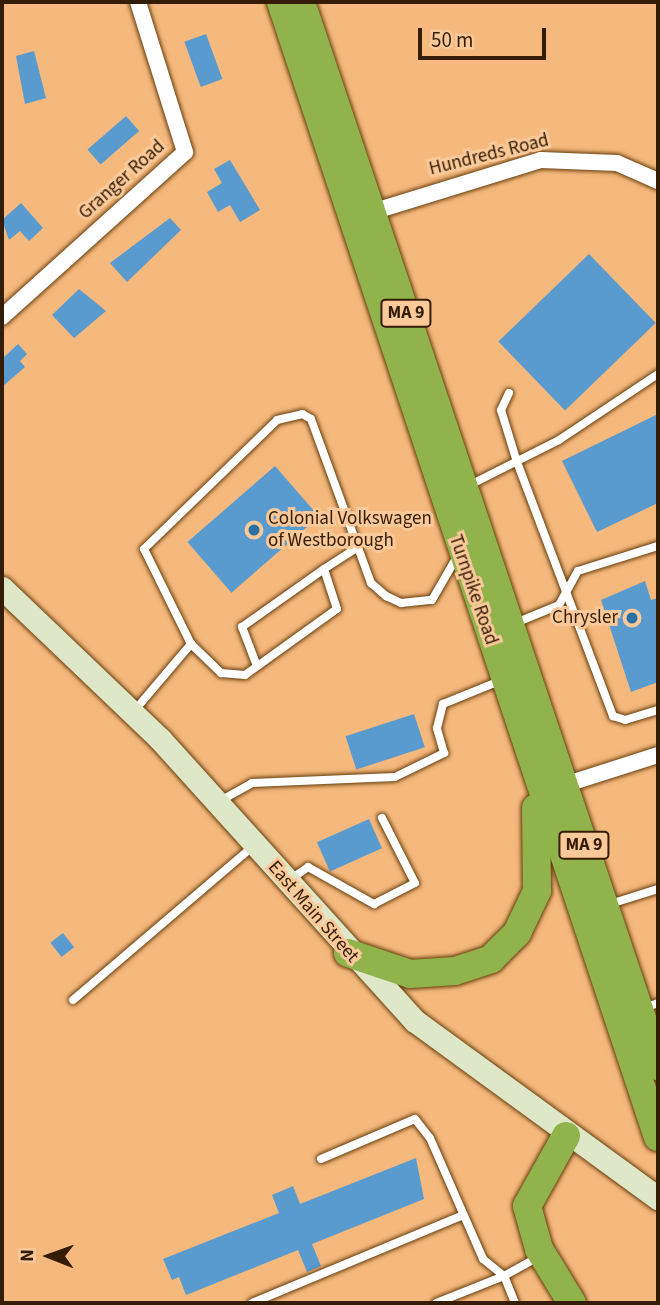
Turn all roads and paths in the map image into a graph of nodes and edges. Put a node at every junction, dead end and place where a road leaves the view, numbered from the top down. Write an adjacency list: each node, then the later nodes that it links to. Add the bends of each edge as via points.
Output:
1 (138, 2): 6 (street, Granger Road, via 184,152)
2 (281, 2): 13 (highway, Turnpike Road / MA 9)
3 (302, 2): 5 (highway, Turnpike Road / MA 9)
4 (658, 181): 5 (street, Hundreds Road, via 617,163 541,160)
5 (372, 212): 10 (highway, Turnpike Road / MA 9)
6 (2, 317)
7 (658, 374): 9 (lane)
8 (509, 393): 9 (lane, via 501,410)
9 (517, 462): 10 (lane); 16 (lane)
10 (464, 488): 17 (highway, Turnpike Road / MA 9)
11 (658, 546): 16 (lane, via 578,571)
12 (358, 547): 13 (lane, via 371,583 401,603 432,600); 14 (lane); 18 (lane, via 311,419 302,414 277,420 144,549)
13 (460, 551): 20 (highway, Turnpike Road / MA 9)
14 (324, 569): 19 (lane, via 337,609); 19 (lane, via 242,627)
15 (2, 588): 22 (main road, East Main Street)
16 (566, 592): 17 (lane, via 559,605); 21 (lane, via 613,716 625,720)
17 (510, 625): 25 (highway, Turnpike Road / MA 9)
18 (191, 644): 19 (lane, via 221,673 245,675); 22 (lane)
19 (257, 667)
20 (504, 680): 24 (highway, Turnpike Road / MA 9); 26 (lane, via 443,704 437,728 444,753 395,776 253,783)
21 (658, 710)
22 (133, 712): 26 (main road, East Main Street)
23 (658, 755): 25 (street)
24 (531, 760): 32 (highway, via 541,864 537,891 504,948 476,967 434,974 397,972); 37 (highway, Turnpike Road / MA 9)
25 (564, 785): 31 (highway, Turnpike Road / MA 9)
26 (217, 803): 28 (main road, East Main Street)
27 (382, 818): 29 (lane, via 415,883 374,904 308,867)
28 (253, 846): 29 (main road, East Main Street); 33 (lane)
29 (286, 883): 32 (main road, East Main Street)
30 (658, 889): 31 (lane)
31 (605, 905): 34 (highway, Turnpike Road / MA 9)
32 (348, 954): 36 (main road, East Main Street, via 415,1021)
33 (73, 1000)
34 (649, 1007): 35 (highway, Turnpike Road / MA 9)
35 (658, 1066)
36 (566, 1136): 39 (main road, East Main Street); 41 (highway, via 527,1206)
37 (658, 1137)
38 (321, 1159): 40 (lane, via 415,1119)
39 (658, 1198)
40 (463, 1215): 42 (lane, via 483,1259); 43 (lane)
41 (543, 1255): 42 (lane); 46 (highway)
42 (504, 1276): 44 (lane); 45 (lane)
43 (252, 1303)
44 (436, 1303)
45 (515, 1303)
46 (572, 1303)

